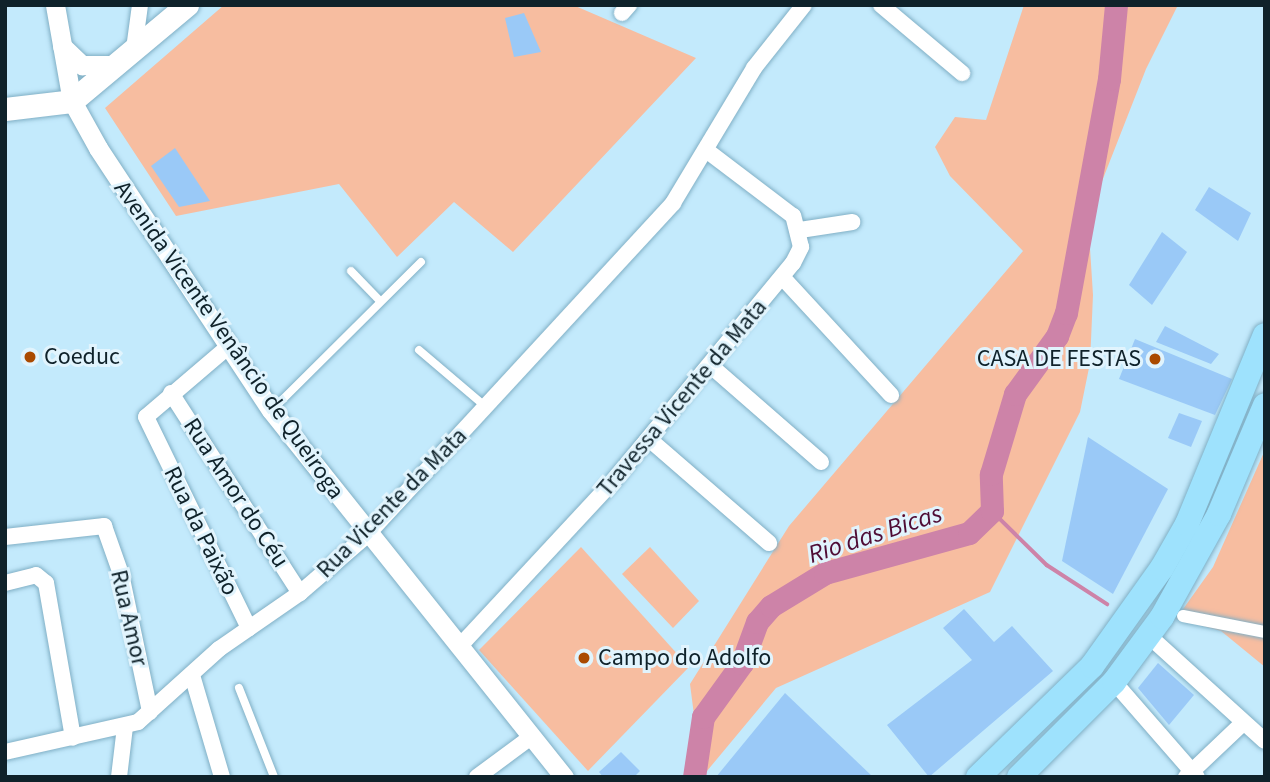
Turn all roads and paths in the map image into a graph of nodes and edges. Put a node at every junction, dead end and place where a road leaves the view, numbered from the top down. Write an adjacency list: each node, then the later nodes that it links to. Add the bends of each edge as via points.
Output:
1 (55, 5): 6 (street, Avenida Vicente Venâncio de Queiroga)
2 (140, 5): 7 (street)
3 (187, 5): 7 (main road)
4 (804, 5): 12 (street, Rua Vicente da Mata, via 754,68)
5 (881, 5): 9 (street)
6 (62, 46): 8 (street, via 82,65); 10 (street, Avenida Vicente Venâncio de Queiroga)
7 (134, 49): 8 (main road)
8 (115, 65): 10 (main road)
9 (962, 73)
10 (72, 101): 11 (main road); 20 (street, Avenida Vicente Venâncio de Queiroga)
11 (5, 109)
12 (706, 150): 14 (street, via 781,205); 26 (street, Rua Vicente da Mata, via 673,203)
13 (852, 222): 14 (street)
14 (800, 230): 17 (street, Travessa Vicente da Mata, via 801,247)
15 (421, 262): 18 (lane)
16 (351, 271): 18 (lane)
17 (784, 279): 22 (street, Travessa Vicente da Mata); 24 (street)
18 (380, 301): 27 (lane)
19 (1265, 335): 57 (main road, via 1187,524 1162,568 1091,666)
20 (229, 346): 23 (street, Rua Amor do Céu); 27 (street, Avenida Vicente Venâncio de Queiroga)
21 (419, 350): 26 (lane)
22 (711, 366): 29 (street, Travessa Vicente da Mata); 30 (street)
23 (171, 393): 28 (street, Rua Amor do Céu, via 147,415); 35 (street, Rua Amor do Céu)
24 (891, 395)
25 (1265, 405): 39 (main road, via 1196,561)
26 (486, 408): 31 (street, Rua Vicente da Mata)
27 (271, 410): 31 (street, Avenida Vicente Venâncio de Queiroga)
28 (153, 433): 37 (street, Rua da Paixão)
29 (649, 439): 33 (street); 40 (street, Travessa Vicente da Mata)
30 (821, 462)
31 (366, 536): 35 (street, Rua Vicente da Mata); 40 (street, Avenida Vicente Venâncio de Queiroga)
32 (5, 537): 44 (street, Rua Amor, via 104,526 121,574)
33 (769, 543)
34 (5, 583): 48 (street, via 40,576 46,583)
35 (300, 593): 37 (street, Rua Vicente da Mata)
36 (1183, 616): 38 (street)
37 (249, 628): 41 (street, Rua Vicente da Mata)
38 (1265, 632)
39 (1149, 636): 42 (main road); 45 (street)
40 (459, 647): 47 (street, Avenida Vicente Venâncio de Queiroga)
41 (192, 676): 44 (street, Rua Vicente da Mata); 53 (street)
42 (1114, 682): 51 (street); 58 (main road)
43 (239, 688): 54 (lane)
44 (150, 712): 46 (street, Rua Vicente da Mata)
45 (1243, 723): 49 (street); 51 (street)
46 (125, 727): 48 (street, Rua Vicente da Mata); 52 (street)
47 (531, 737): 55 (street); 56 (street, Avenida Vicente Venâncio de Queiroga)
48 (73, 738): 50 (street, Rua Vicente da Mata)
49 (1265, 741)
50 (5, 752)
51 (1192, 775)
52 (119, 777)
53 (222, 777)
54 (274, 777)
55 (477, 777)
56 (564, 777)
57 (978, 777)
58 (1019, 777)

